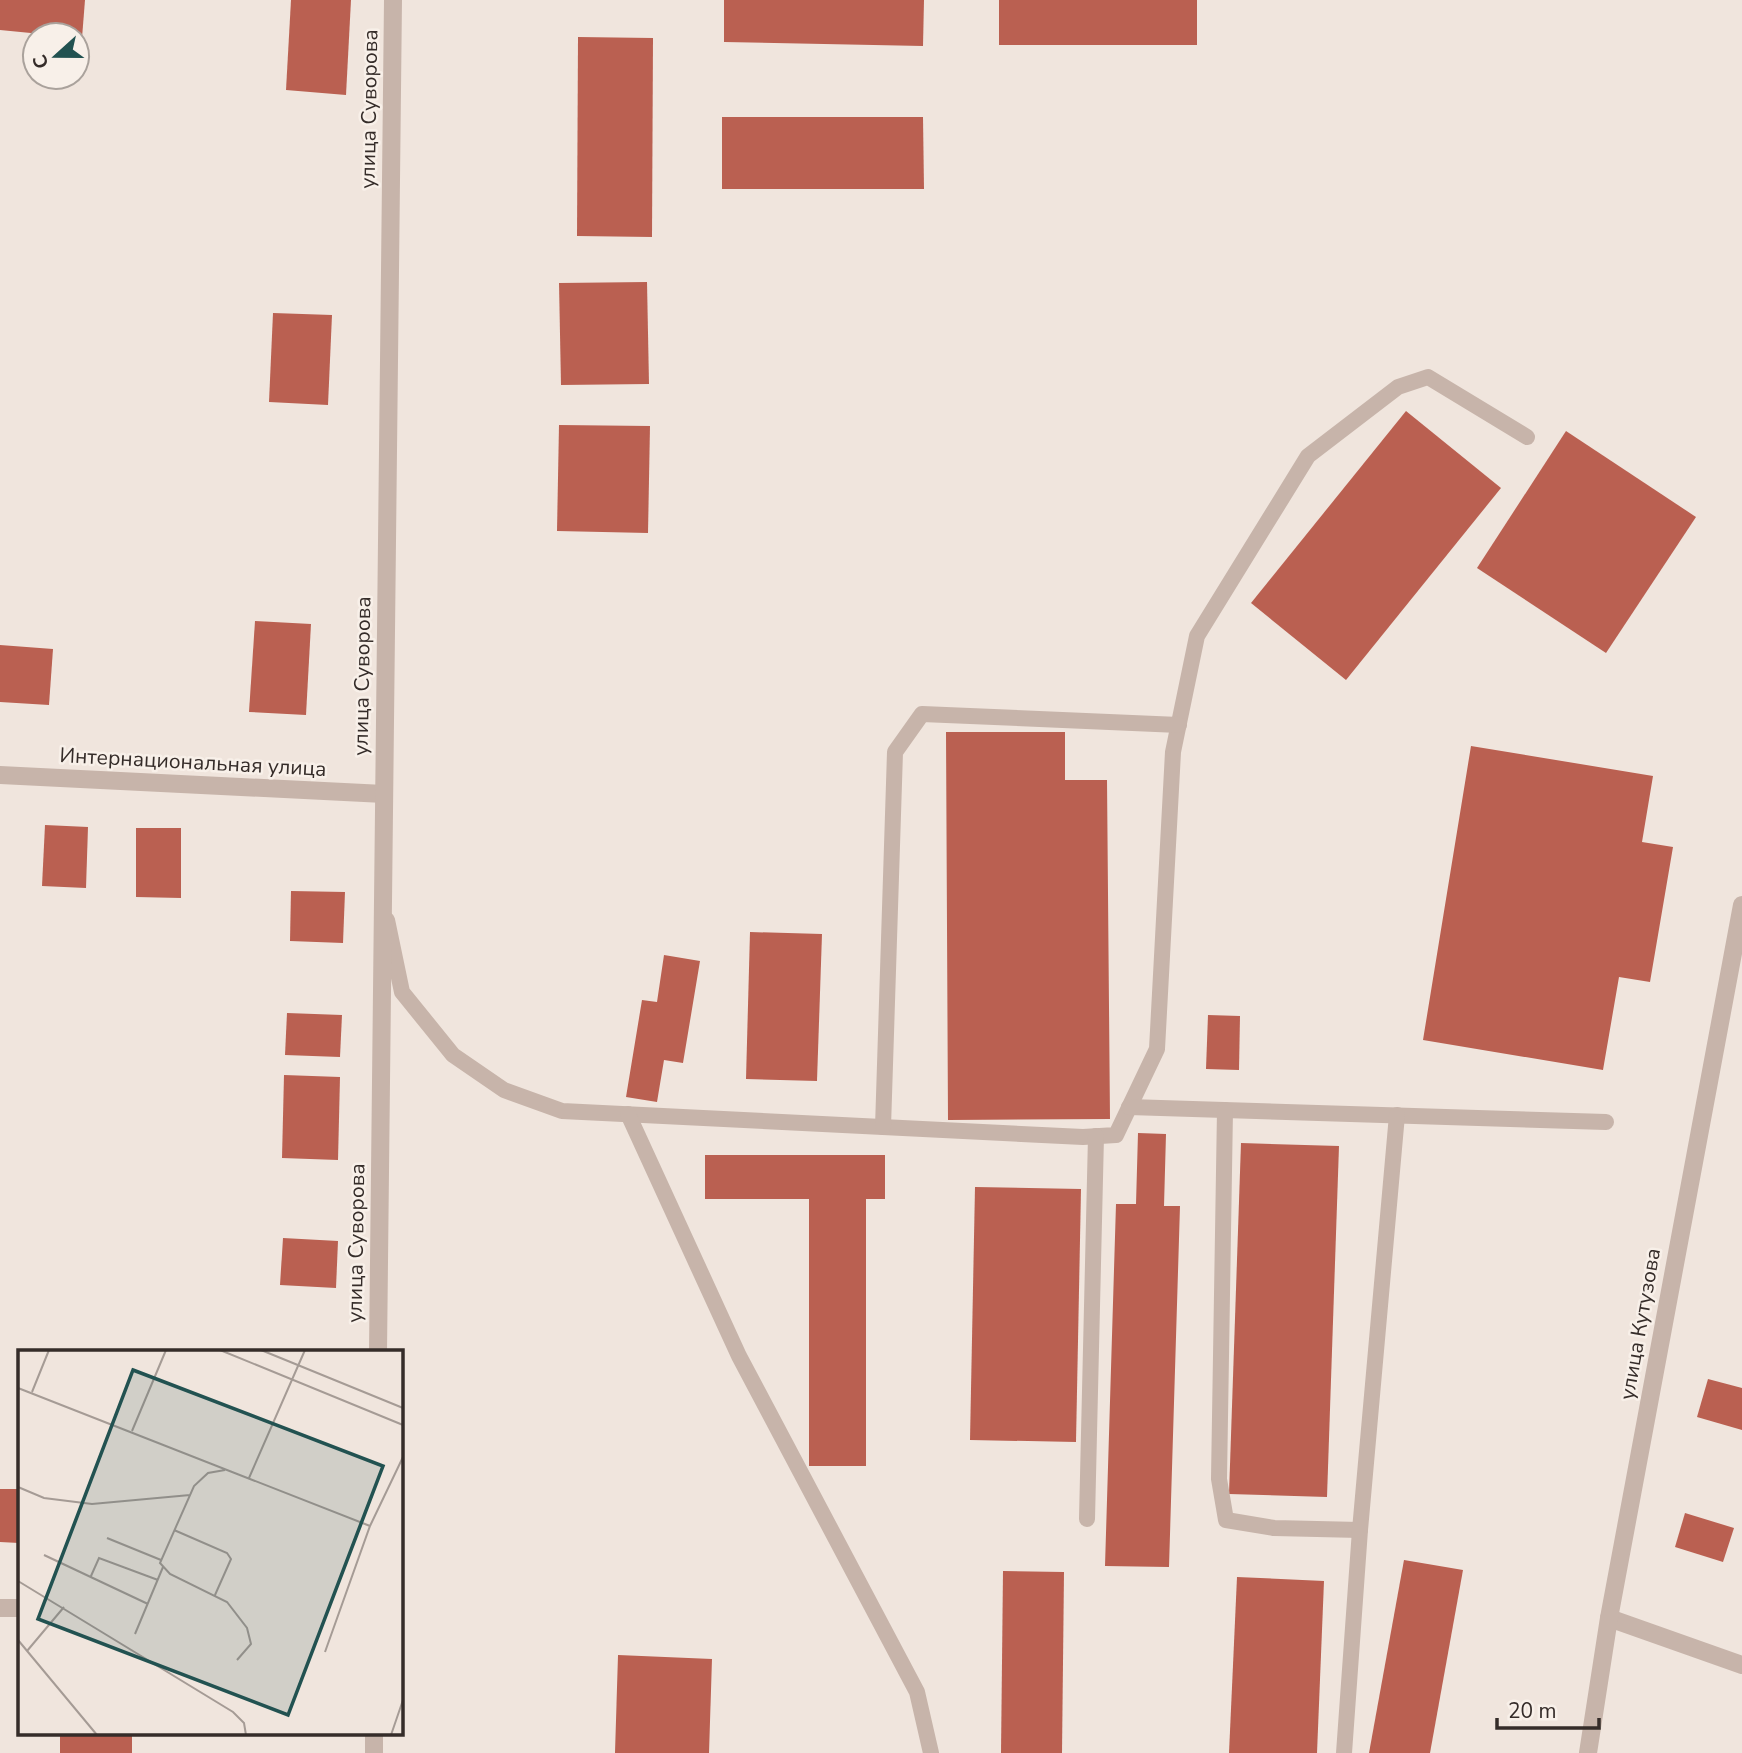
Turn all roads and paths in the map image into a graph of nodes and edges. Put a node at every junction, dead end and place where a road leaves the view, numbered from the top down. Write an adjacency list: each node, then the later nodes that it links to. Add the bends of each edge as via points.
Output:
1 (393, 0): 5 (street, улица Суворова)
2 (1527, 437): 3 (lane, via 1428,377 1398,387 1308,456 1197,636)
3 (1179, 725): 8 (lane, via 1173,752 1157,1049); 13 (lane, via 922,714 895,752)
4 (0, 775): 5 (street, Интернациональная улица)
5 (384, 794): 6 (street, улица Суворова)
6 (383, 901): 10 (lane, via 402,992 453,1055 504,1090 562,1111); 15 (street, улица Суворова)
7 (1742, 905): 20 (street, улица Кутузова)
8 (1129, 1107): 9 (lane); 14 (lane, via 1116,1135)
9 (1225, 1110): 11 (lane); 17 (lane, via 1219,1479 1226,1520 1274,1528)
10 (628, 1114): 13 (lane); 22 (lane, via 739,1356 917,1692)
11 (1397, 1115): 12 (lane); 17 (lane)
12 (1606, 1122)
13 (883, 1127): 14 (lane)
14 (1096, 1136): 16 (lane)
15 (378, 1350)
16 (1087, 1519)
17 (1360, 1530): 23 (lane)
18 (0, 1608): 19 (street)
19 (18, 1608)
20 (1609, 1618): 21 (street); 24 (street, улица Кутузова)
21 (1742, 1665)
22 (931, 1753)
23 (1343, 1753)
24 (1588, 1753)

